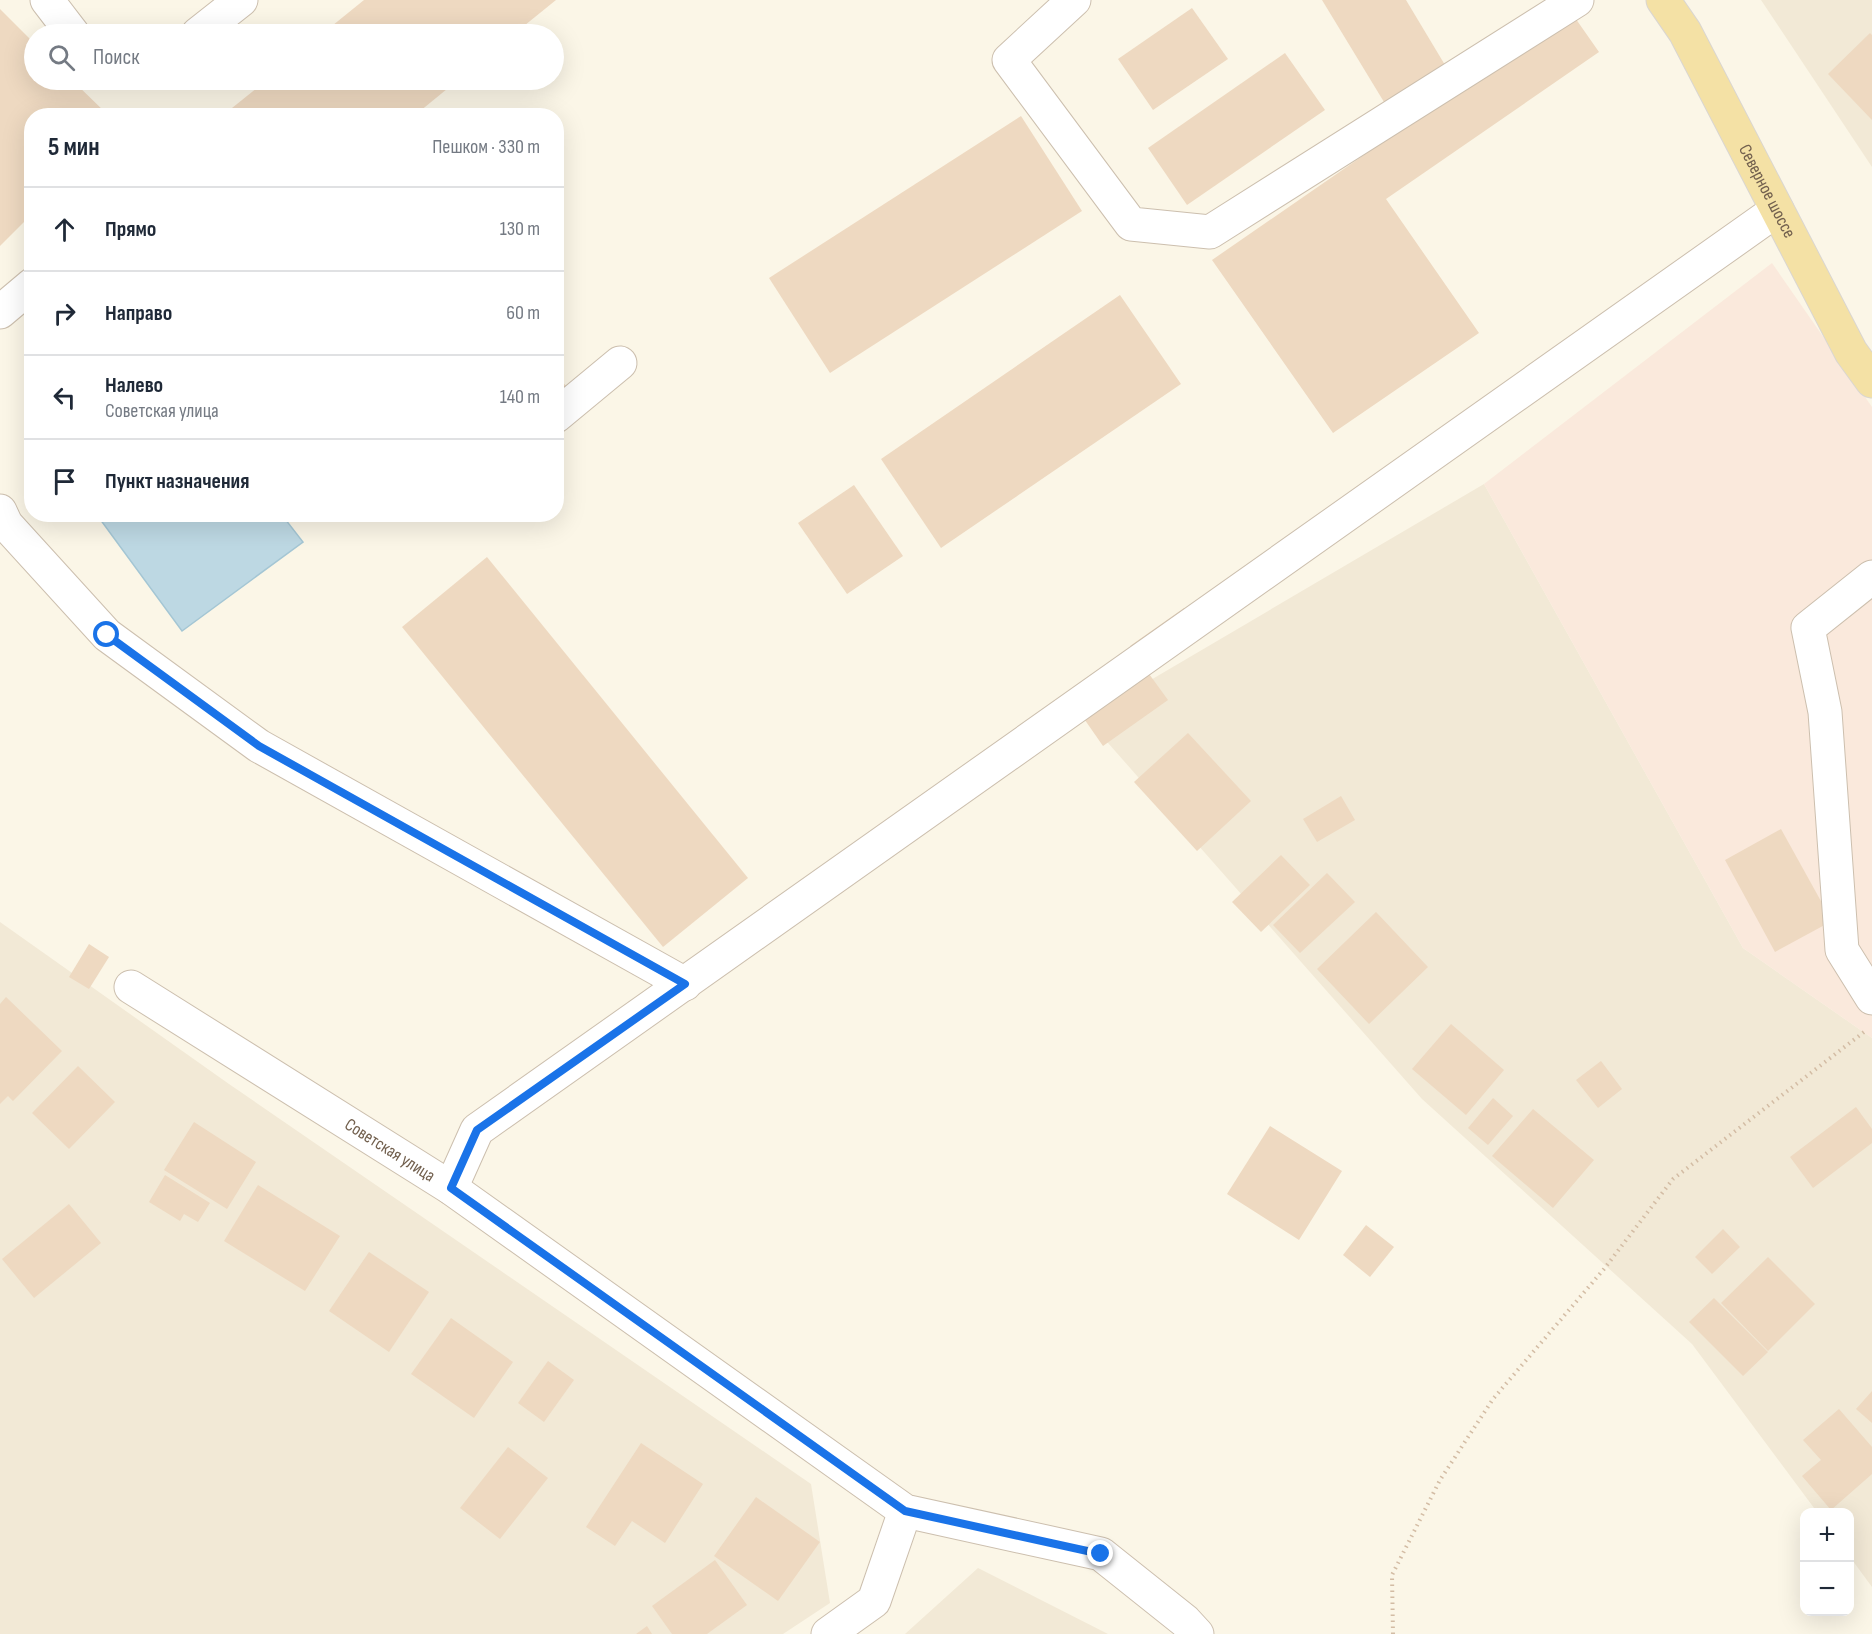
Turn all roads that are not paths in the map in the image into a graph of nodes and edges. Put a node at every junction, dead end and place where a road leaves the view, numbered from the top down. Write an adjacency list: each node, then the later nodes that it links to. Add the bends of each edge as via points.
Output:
1 (47, 0): 6 (street)
2 (241, 0): 7 (street)
3 (1074, 0): 4 (street, via 1009,60 1131,224 1210,232)
4 (1576, 0)
5 (1663, 0): 8 (main road, Северное шоссе, via 1685,32)
6 (65, 24)
7 (211, 24)
8 (1777, 210): 12 (main road, Северное шоссе, via 1851,352); 16 (street)
9 (24, 292): 10 (street)
10 (0, 312)
11 (620, 363): 13 (street)
12 (1872, 381)
13 (564, 409)
14 (0, 511): 16 (street, via 6,524 107,635 259,746)
15 (1872, 577): 18 (street, via 1808,628 1825,712 1842,950)
16 (685, 984): 19 (street, via 477,1130)
17 (131, 987): 19 (street, Советская улица)
18 (1872, 998)
19 (451, 1188): 20 (street, Советская улица)
20 (905, 1511): 21 (street, via 874,1601); 22 (street, Советская улица, via 1101,1554)
21 (828, 1634)
22 (1197, 1634)

